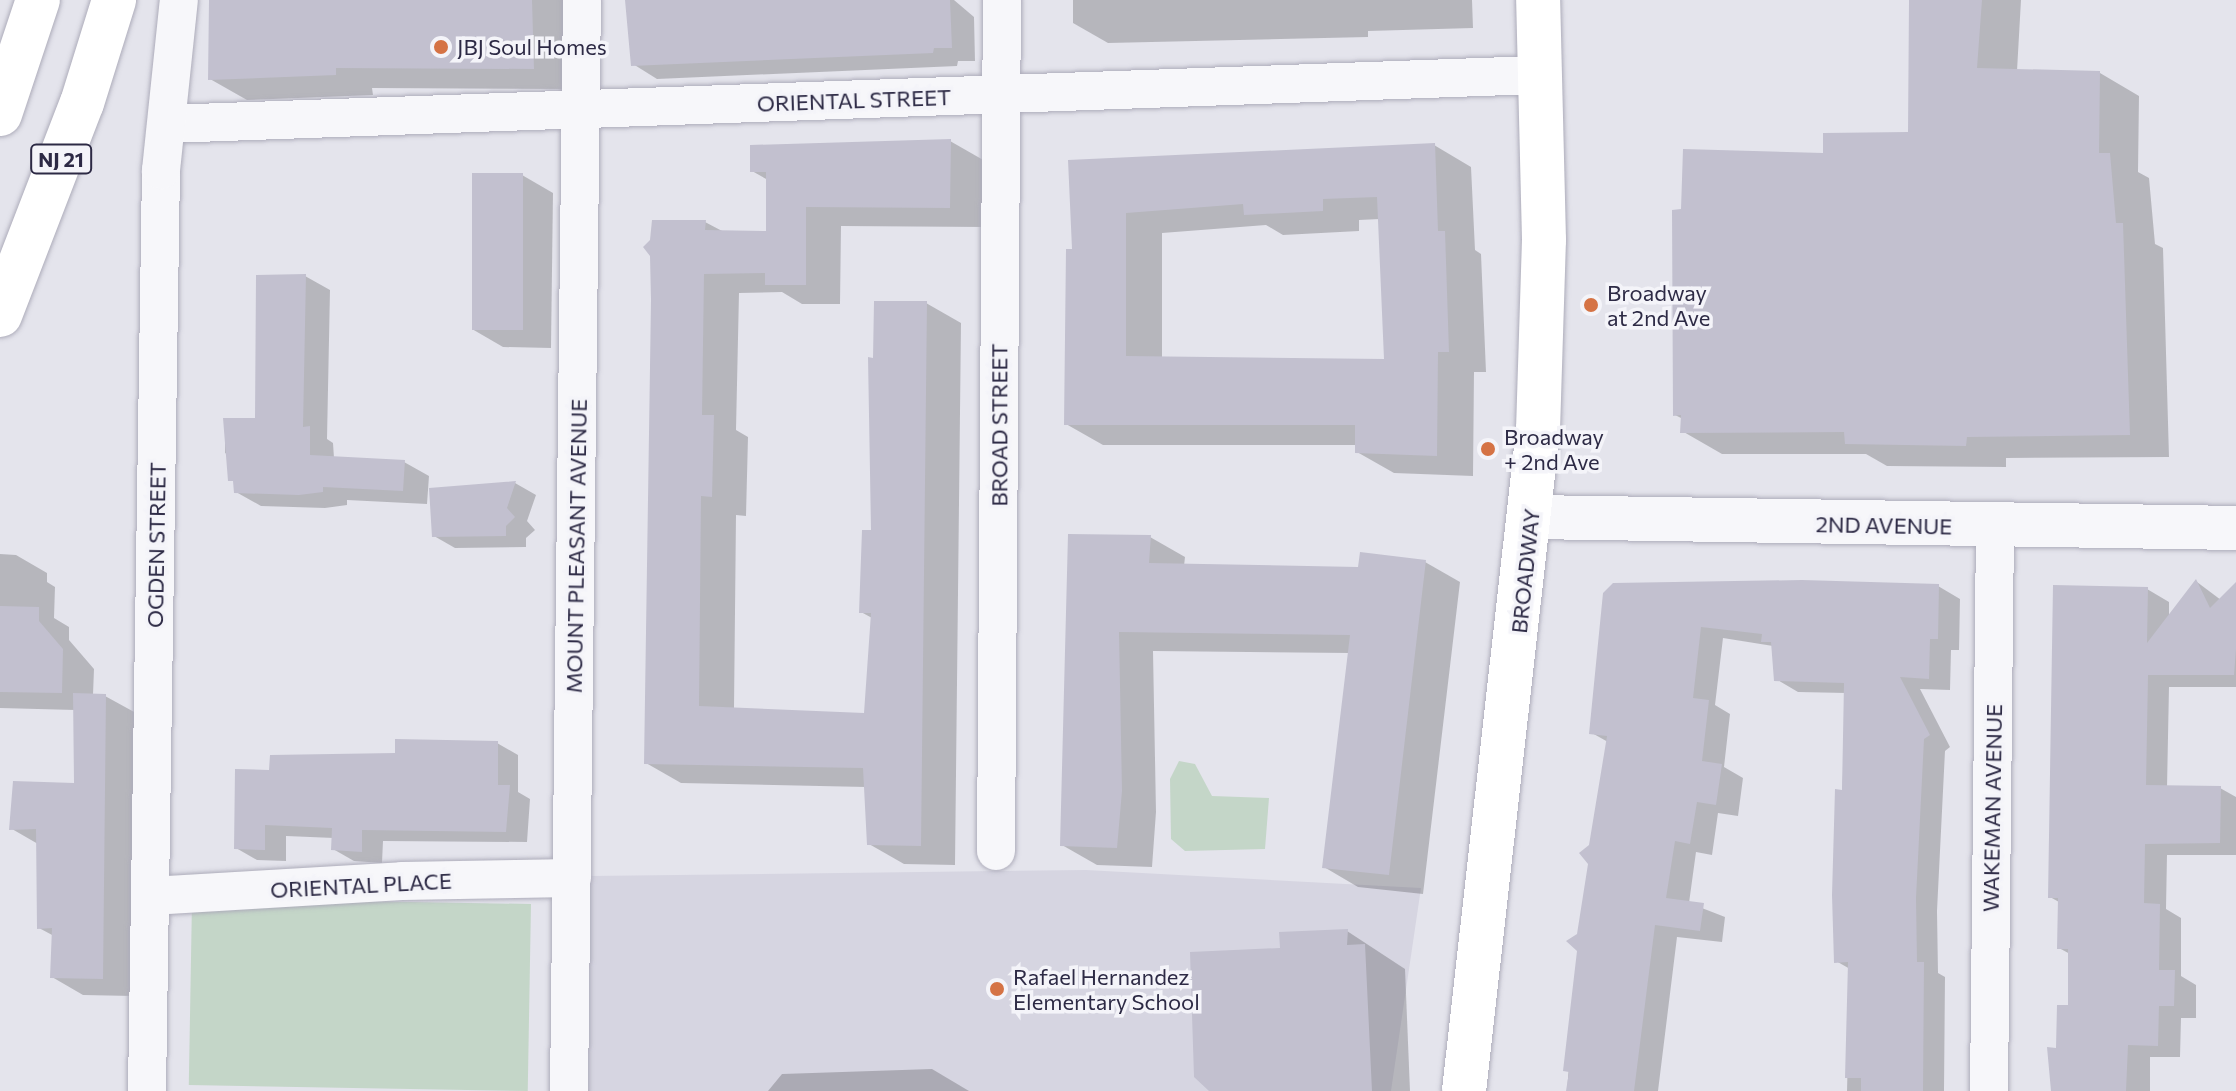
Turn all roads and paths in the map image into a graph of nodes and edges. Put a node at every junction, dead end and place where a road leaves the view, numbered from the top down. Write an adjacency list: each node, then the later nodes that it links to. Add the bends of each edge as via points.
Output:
1 (38, 0): 10 (main road)
2 (114, 0): 12 (main road, NJ 21, via 82,103)
3 (179, 0): 11 (street, OGDEN STREET)
4 (582, 0): 9 (street, MOUNT PLEASANT AVENUE)
5 (1002, 0): 8 (street, BROAD STREET)
6 (1538, 0): 7 (main road, BROADWAY)
7 (1540, 75): 8 (street, ORIENTAL STREET); 13 (main road, BROADWAY, via 1544,300)
8 (1002, 95): 9 (street, ORIENTAL STREET); 16 (street, BROAD STREET)
9 (581, 109): 11 (street, ORIENTAL STREET); 17 (street, MOUNT PLEASANT AVENUE)
10 (0, 114)
11 (168, 124): 18 (street, OGDEN STREET, via 161,170)
12 (0, 315)
13 (1531, 517): 14 (street, 2ND AVENUE); 21 (main road, BROADWAY)
14 (1995, 526): 15 (street, 2ND AVENUE); 22 (street, WAKEMAN AVENUE)
15 (2236, 528)
16 (996, 851)
17 (572, 878): 18 (street, ORIENTAL PLACE, via 402,881); 20 (street, MOUNT PLEASANT AVENUE)
18 (151, 896): 19 (street, OGDEN STREET)
19 (147, 1091)
20 (569, 1091)
21 (1464, 1091)
22 (1989, 1091)

